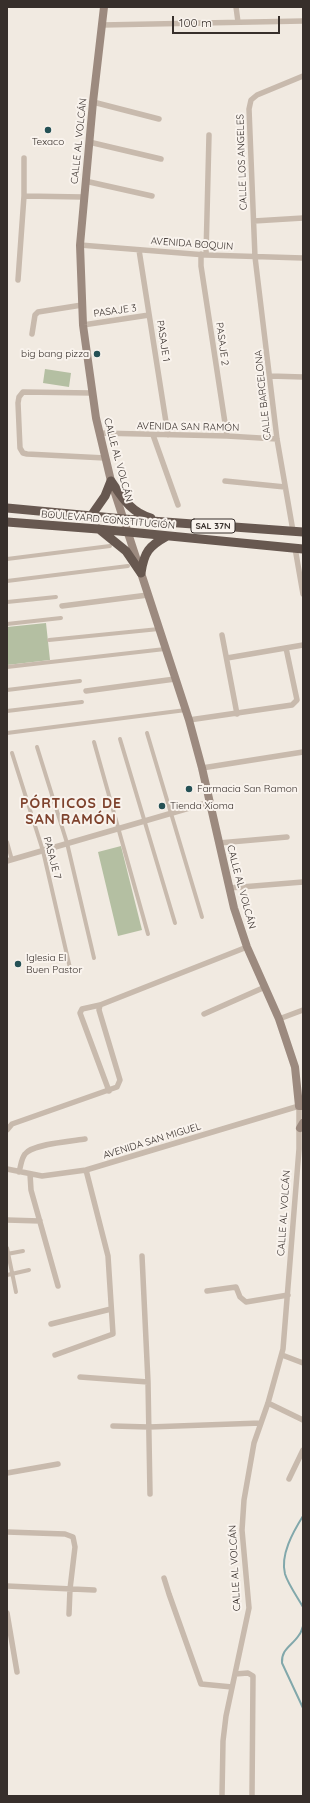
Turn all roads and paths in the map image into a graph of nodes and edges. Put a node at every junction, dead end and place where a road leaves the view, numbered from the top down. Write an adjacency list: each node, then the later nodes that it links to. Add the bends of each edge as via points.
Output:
1 (104, 7): 5 (main road, CALLE AL VOLCÁN)
2 (236, 7): 3 (street)
3 (238, 22): 4 (street); 5 (street)
4 (303, 22)
5 (102, 25): 7 (main road, CALLE AL VOLCÁN)
6 (303, 76): 18 (street, CALLE LOS ANGELES, via 257,95 251,100 249,109)
7 (92, 102): 8 (street); 10 (main road, CALLE AL VOLCÁN)
8 (159, 119)
9 (209, 135): 21 (street, PASAJE 2)
10 (89, 142): 12 (street); 13 (main road, CALLE AL VOLCÁN)
11 (24, 158): 14 (street)
12 (161, 159)
13 (85, 181): 15 (street); 16 (main road, CALLE AL VOLCÁN)
14 (24, 196): 16 (street); 24 (street)
15 (152, 196)
16 (83, 197): 19 (main road, CALLE AL VOLCÁN)
17 (303, 218): 18 (street)
18 (254, 221): 22 (street, CALLE LOS ANGELES)
19 (80, 245): 20 (street, AVENIDA BOQUIN); 25 (main road, CALLE AL VOLCÁN)
20 (139, 250): 21 (street, AVENIDA BOQUIN); 26 (street, PASAJE 1)
21 (204, 255): 22 (street, AVENIDA BOQUIN); 35 (street, PASAJE 2, via 201,266)
22 (255, 257): 23 (street, AVENIDA BOQUIN); 29 (street, CALLE BARCELONA)
23 (303, 258)
24 (18, 280)
25 (82, 305): 27 (main road, CALLE AL VOLCÁN); 28 (street, via 38,312 35,315)
26 (150, 315): 27 (street, PASAJE 3); 34 (street, PASAJE 1)
27 (83, 325): 31 (main road, CALLE AL VOLCÁN)
28 (32, 334)
29 (270, 376): 30 (street); 36 (street, CALLE BARCELONA)
30 (303, 377)
31 (92, 393): 32 (main road, CALLE AL VOLCÁN); 37 (street, via 23,392 18,397 20,448 27,454)
32 (99, 433): 33 (street, AVENIDA SAN RAMÓN); 37 (main road, CALLE AL VOLCÁN)
33 (153, 435): 34 (street, AVENIDA SAN RAMÓN); 41 (street)
34 (168, 435): 35 (street, AVENIDA SAN RAMÓN)
35 (227, 436): 36 (street, AVENIDA SAN RAMÓN)
36 (277, 439): 40 (street, CALLE BARCELONA)
37 (105, 458): 38 (main road, CALLE AL VOLCÁN)
38 (111, 481): 43 (highway); 44 (main road, CALLE AL VOLCÁN); 45 (highway, via 136,512)
39 (225, 481): 40 (street)
40 (285, 487): 48 (street, CALLE BARCELONA)
41 (178, 505)
42 (7, 508): 43 (highway, BOULEVARD CONSTITUCIÓN / SAL 37N)
43 (92, 516): 44 (highway, BOULEVARD CONSTITUCIÓN / SAL 37N)
44 (124, 520): 45 (highway, BOULEVARD CONSTITUCIÓN / SAL 37N); 49 (main road, CALLE AL VOLCÁN)
45 (166, 522): 48 (highway, BOULEVARD CONSTITUCIÓN / SAL 37N)
46 (8, 523): 47 (highway, BOULEVARD CONSTITUCIÓN / SAL 37N)
47 (98, 529): 49 (highway, BOULEVARD CONSTITUCIÓN / SAL 37N); 56 (highway, via 126,551)
48 (292, 531): 50 (highway, BOULEVARD CONSTITUCIÓN / SAL 37N)
49 (128, 532): 51 (highway, BOULEVARD CONSTITUCIÓN / SAL 37N); 56 (main road, CALLE AL VOLCÁN)
50 (303, 532)
51 (167, 536): 53 (highway, BOULEVARD CONSTITUCIÓN / SAL 37N); 56 (highway, via 147,550)
52 (110, 546): 54 (street)
53 (299, 549): 58 (street)
54 (7, 559)
55 (128, 566): 57 (street)
56 (141, 573): 59 (main road, CALLE AL VOLCÁN)
57 (7, 581)
58 (303, 594)
59 (148, 595): 62 (street); 65 (main road, CALLE AL VOLCÁN)
60 (56, 597): 61 (street)
61 (7, 602)
62 (62, 606)
63 (61, 618): 64 (street)
64 (7, 624)
65 (159, 629): 67 (street); 70 (main road, CALLE AL VOLCÁN)
66 (222, 635): 71 (street)
67 (49, 640)
68 (303, 645): 69 (street)
69 (286, 648): 71 (street); 80 (street, via 297,700 295,703)
70 (165, 649): 72 (street); 73 (main road, CALLE AL VOLCÁN)
71 (227, 658): 80 (street)
72 (7, 667)
73 (175, 679): 76 (street); 78 (main road, CALLE AL VOLCÁN)
74 (80, 681): 75 (street)
75 (7, 690)
76 (86, 690)
77 (82, 702): 79 (street)
78 (186, 710): 81 (main road, CALLE AL VOLCÁN); 82 (street)
79 (7, 711)
80 (237, 714): 81 (street)
81 (189, 720): 89 (main road, CALLE AL VOLCÁN)
82 (7, 733)
83 (147, 733): 91 (street)
84 (120, 739): 92 (street)
85 (94, 742): 93 (street)
86 (37, 747): 96 (street)
87 (303, 752): 89 (street)
88 (12, 753): 98 (street, PASAJE 7)
89 (202, 768): 90 (main road, CALLE AL VOLCÁN)
90 (210, 802): 91 (street); 97 (main road, CALLE AL VOLCÁN)
91 (171, 812): 92 (street); 102 (street)
92 (145, 820): 93 (street); 103 (street)
93 (119, 828): 96 (street); 104 (street)
94 (287, 837): 97 (street)
95 (7, 842): 99 (street)
96 (67, 843): 98 (street); 106 (street)
97 (219, 843): 101 (main road, CALLE AL VOLCÁN)
98 (43, 851): 99 (street); 107 (street, PASAJE 7)
99 (10, 860)
100 (303, 882): 101 (street)
101 (229, 888): 105 (main road, CALLE AL VOLCÁN)
102 (202, 917)
103 (175, 923)
104 (148, 934)
105 (247, 947): 108 (main road, CALLE AL VOLCÁN); 109 (street)
106 (94, 958)
107 (70, 968)
108 (265, 987): 111 (street); 112 (main road, CALLE AL VOLCÁN)
109 (100, 1005): 115 (street, via 99,1010 120,1080 117,1087); 115 (street, via 82,1010 80,1013)
110 (303, 1010): 112 (street)
111 (204, 1014)
112 (279, 1019): 113 (main road, CALLE AL VOLCÁN)
113 (294, 1067): 114 (main road); 116 (main road, CALLE AL VOLCÁN)
114 (303, 1081)
115 (109, 1091): 118 (street, via 12,1124)
116 (301, 1106): 117 (street, CALLE AL VOLCÁN); 121 (street, AVENIDA SAN MIGUEL)
117 (302, 1125): 136 (street, CALLE AL VOLCÁN)
118 (7, 1130)
119 (85, 1139): 122 (street, via 34,1148 25,1152)
120 (7, 1169): 122 (street, AVENIDA SAN MIGUEL)
121 (86, 1170): 123 (street, AVENIDA SAN MIGUEL, via 42,1176); 137 (street, via 108,1256)
122 (20, 1172): 123 (street, AVENIDA SAN MIGUEL)
123 (30, 1174): 125 (street, via 31,1190)
124 (7, 1220): 125 (street)
125 (40, 1221): 133 (street)
126 (7, 1248): 128 (street)
127 (23, 1251): 128 (street)
128 (8, 1254): 131 (street)
129 (142, 1256): 143 (street)
130 (29, 1270): 131 (street)
131 (12, 1273): 132 (street); 135 (street)
132 (7, 1274)
133 (58, 1286)
134 (207, 1290): 136 (street, via 236,1287 240,1297 246,1302)
135 (16, 1292)
136 (288, 1295): 140 (street, CALLE AL VOLCÁN)
137 (111, 1309): 138 (street); 139 (street, via 113,1334)
138 (51, 1324)
139 (55, 1355)
140 (282, 1355): 141 (street); 144 (street, CALLE AL VOLCÁN)
141 (303, 1363)
142 (80, 1377): 143 (street)
143 (148, 1382): 148 (street)
144 (268, 1403): 145 (street); 146 (street, CALLE AL VOLCÁN)
145 (303, 1420)
146 (261, 1423): 148 (street); 162 (street, CALLE AL VOLCÁN, via 254,1443 244,1500 242,1530 249,1604)
147 (113, 1426): 148 (street)
148 (149, 1427): 153 (street)
149 (303, 1450): 152 (street)
150 (58, 1464): 151 (street)
151 (7, 1473)
152 (290, 1479)
153 (150, 1494)
154 (7, 1532): 157 (street, via 66,1534 72,1537 75,1547)
155 (164, 1578): 163 (street, via 201,1684)
156 (7, 1586): 157 (street)
157 (70, 1588): 158 (street); 160 (street)
158 (94, 1590)
159 (7, 1613): 161 (street)
160 (69, 1614)
161 (17, 1672)
162 (235, 1674): 163 (street, CALLE AL VOLCÁN); 165 (street, via 248,1673 253,1676)
163 (232, 1687): 164 (street, CALLE AL VOLCÁN, via 222,1741)
164 (222, 1796)
165 (252, 1796)

